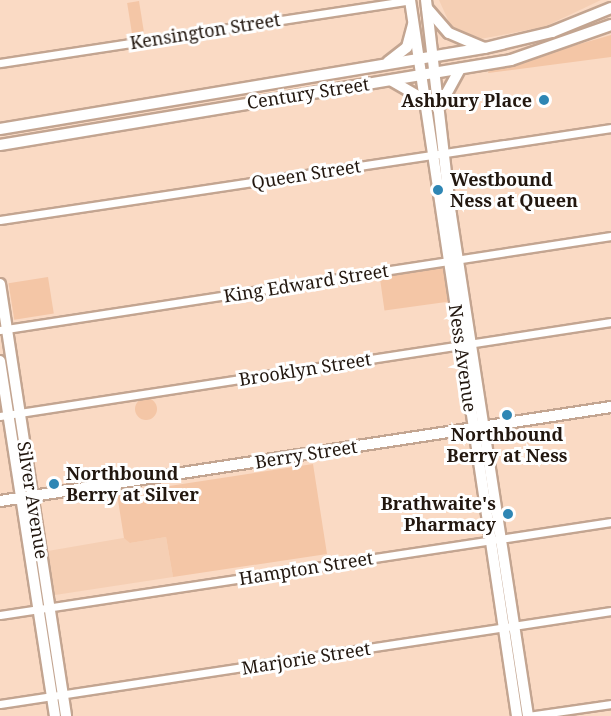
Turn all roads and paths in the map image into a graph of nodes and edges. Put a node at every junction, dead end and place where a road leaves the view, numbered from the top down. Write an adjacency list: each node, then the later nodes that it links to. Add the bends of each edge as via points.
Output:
1 (410, 0): 6 (main road, Ness Avenue); 11 (street, Kensington Street)
2 (611, 0): 5 (main road)
3 (426, 4): 8 (main road, via 448,33); 9 (main road, Ness Avenue)
4 (611, 8): 5 (main road, Century Street)
5 (585, 20): 8 (main road, Century Street)
6 (413, 25): 10 (main road, Ness Avenue); 12 (main road, via 407,47)
7 (611, 27): 13 (main road, Century Street, via 542,52)
8 (485, 48): 9 (main road, Century Street)
9 (431, 57): 10 (main road, Century Street); 14 (main road, Ness Avenue)
10 (417, 60): 12 (main road, Century Street); 15 (main road, Ness Avenue)
11 (0, 63)
12 (382, 66): 20 (main road, Century Street)
13 (460, 69): 14 (main road, Century Street); 18 (main road)
14 (434, 73): 15 (main road, Century Street); 18 (main road, Ness Avenue)
15 (419, 75): 16 (main road, Century Street); 17 (main road, Ness Avenue)
16 (389, 80): 17 (main road); 21 (main road, Century Street)
17 (422, 98): 23 (main road, Ness Avenue)
18 (438, 109): 22 (main road, Ness Avenue)
19 (611, 128): 22 (street, Queen Street)
20 (0, 129)
21 (0, 145)
22 (444, 153): 23 (street, Queen Street); 26 (main road, Ness Avenue)
23 (430, 155): 24 (street, Queen Street); 26 (main road, Ness Avenue)
24 (0, 220)
25 (611, 236): 26 (street, King Edward Street)
26 (453, 260): 29 (street, King Edward Street); 30 (main road, Ness Avenue)
27 (0, 284): 29 (main road, Silver Avenue)
28 (611, 322): 30 (street, Brooklyn Street)
29 (3, 329): 33 (main road, Silver Avenue)
30 (466, 344): 33 (street, Brooklyn Street); 34 (main road, Ness Avenue)
31 (0, 361): 33 (main road, Silver Avenue)
32 (611, 407): 34 (main road, Berry Street)
33 (9, 414): 35 (main road, Silver Avenue)
34 (478, 428): 35 (main road, Berry Street); 38 (main road, Ness Avenue)
35 (27, 497): 36 (main road, Berry Street); 39 (main road, Silver Avenue)
36 (0, 501)
37 (611, 522): 38 (street, Hampton Street)
38 (496, 539): 39 (street, Hampton Street); 42 (main road, Ness Avenue)
39 (44, 608): 41 (street, Hampton Street); 43 (main road, Silver Avenue)
40 (611, 611): 42 (street, Marjorie Street)
41 (0, 615)
42 (509, 627): 43 (street, Marjorie Street); 48 (main road, Ness Avenue); 49 (main road, Ness Avenue)
43 (58, 695): 44 (street, Marjorie Street); 46 (main road, Silver Avenue); 47 (main road, Silver Avenue)
44 (0, 704)
45 (611, 704): 49 (street)
46 (55, 716)
47 (66, 716)
48 (518, 716)
49 (528, 716)

